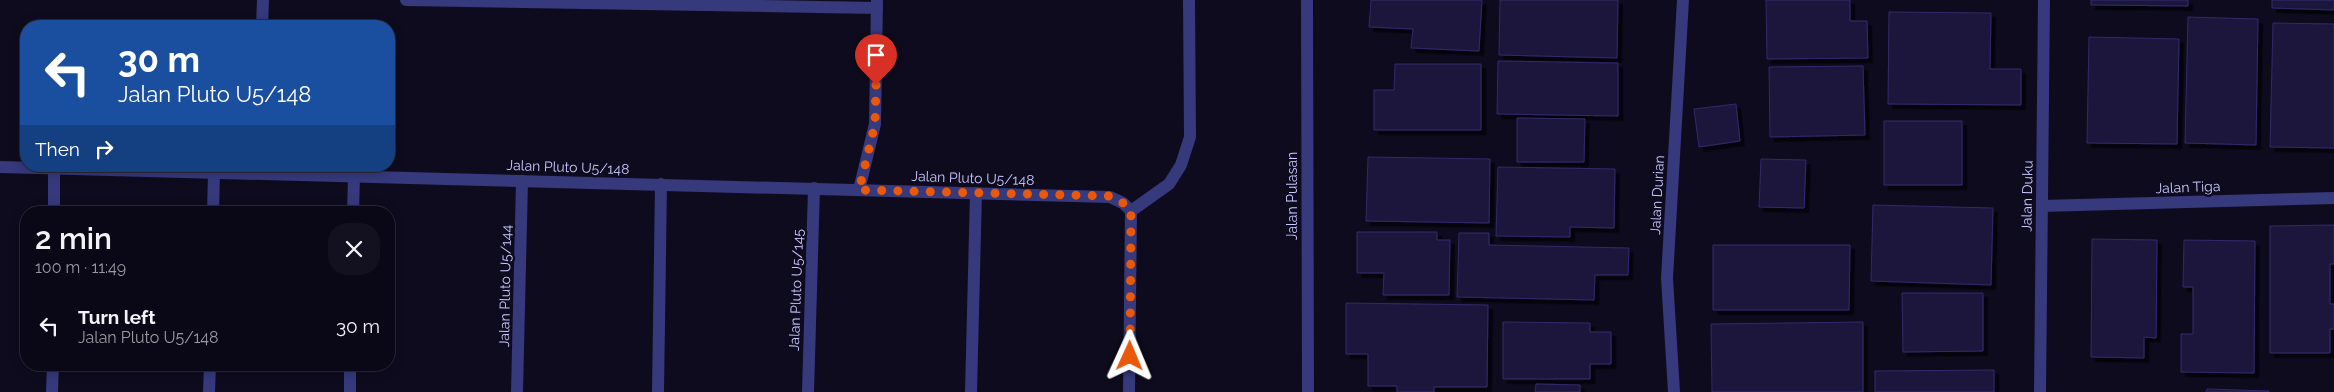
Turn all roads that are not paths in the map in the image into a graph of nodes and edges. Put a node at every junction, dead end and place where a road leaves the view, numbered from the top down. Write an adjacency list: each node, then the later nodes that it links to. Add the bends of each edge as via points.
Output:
1 (263, 0): 8 (street)
2 (406, 0): 7 (street)
3 (1189, 0): 27 (street, via 1190,137 1181,165 1169,184)
4 (1307, 0): 39 (street, Jalan Pulasan)
5 (1683, 0): 40 (street, Jalan Durian, via 1667,278)
6 (2044, 0): 26 (street, Jalan Duku)
7 (877, 4): 20 (street, via 875,124)
8 (262, 20)
9 (0, 167): 10 (street, Jalan Pluto U5/148)
10 (20, 168)
11 (54, 172): 23 (street)
12 (174, 172): 15 (street, Jalan Pluto U5/148)
13 (230, 172): 15 (street, Jalan Pluto U5/148)
14 (292, 172): 16 (street, Jalan Pluto U5/148)
15 (214, 173): 24 (street)
16 (354, 176): 17 (street, Jalan Pluto U5/148); 25 (street)
17 (522, 181): 18 (street, Jalan Pluto U5/148); 34 (street, Jalan Pluto U5/144)
18 (661, 184): 19 (street, Jalan Pluto U5/148); 35 (street)
19 (814, 188): 20 (street, Jalan Pluto U5/148); 36 (street, Jalan Pluto U5/145)
20 (859, 190): 21 (street, Jalan Pluto U5/148)
21 (976, 193): 27 (street, Jalan Pluto U5/148, via 1110,196); 37 (street)
22 (2334, 198): 26 (street, Jalan Tiga)
23 (54, 206)
24 (213, 206)
25 (353, 206)
26 (2042, 206): 41 (street, Jalan Duku)
27 (1131, 211): 38 (street)
28 (53, 371): 31 (street)
29 (210, 371): 32 (street)
30 (350, 371): 33 (street)
31 (52, 392)
32 (210, 392)
33 (350, 392)
34 (517, 392)
35 (658, 392)
36 (808, 392)
37 (971, 392)
38 (1129, 392)
39 (1308, 392)
40 (1674, 392)
41 (2040, 392)

